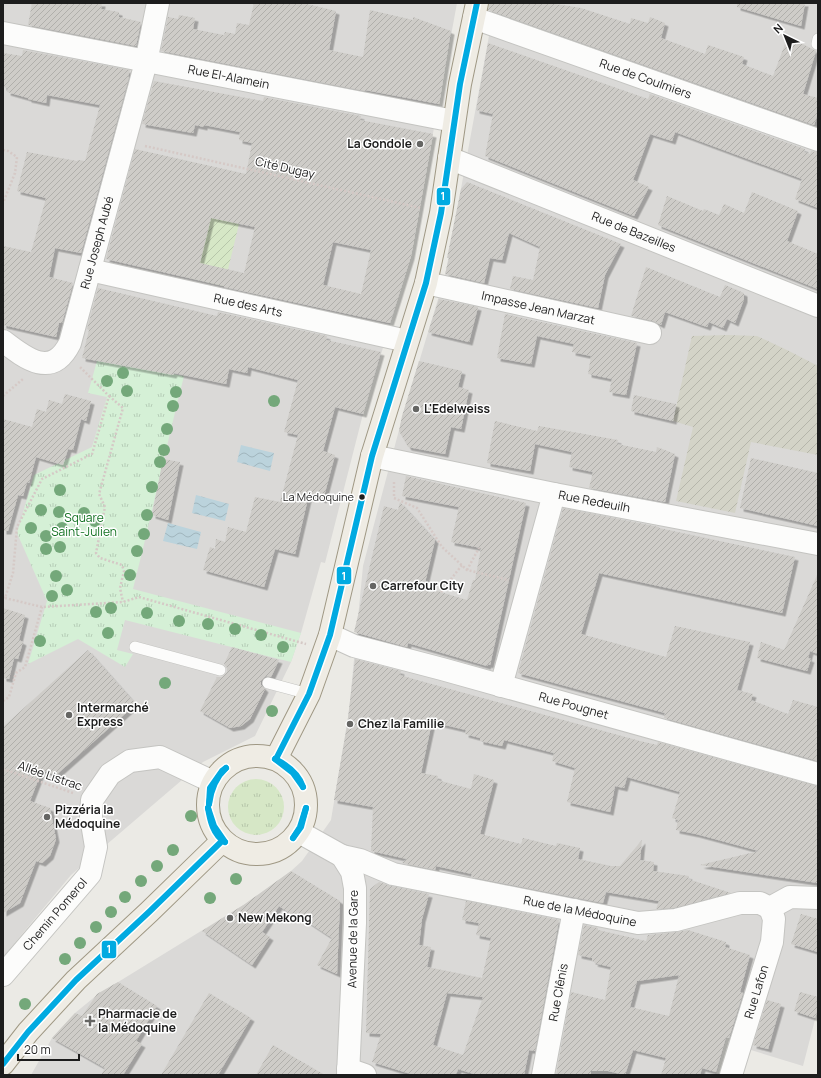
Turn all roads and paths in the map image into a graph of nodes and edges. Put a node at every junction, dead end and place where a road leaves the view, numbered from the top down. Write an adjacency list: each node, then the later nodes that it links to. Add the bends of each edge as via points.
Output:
1 (158, 3): 4 (street, Rue Joseph Aubé)
2 (475, 11): 5 (main road); 6 (street, Rue de Coulmiers)
3 (3, 33): 4 (street, Rue El-Alamein)
4 (146, 62): 5 (street, Rue El-Alamein); 7 (street, Rue Joseph Aubé)
5 (454, 121): 9 (main road)
6 (818, 140)
7 (125, 141): 11 (path, Cité Dugay); 12 (street, Rue Joseph Aubé)
8 (3, 150): 10 (path, via 17,158 15,173)
9 (449, 158): 11 (main road); 14 (street, Rue de Bazeilles)
10 (3, 203)
11 (441, 213): 13 (main road)
12 (90, 270): 17 (street, Rue des Arts); 18 (street, Rue Joseph Aubé)
13 (426, 283): 15 (street, Impasse Jean Marzat); 17 (main road)
14 (818, 306)
15 (650, 333)
16 (3, 341): 18 (street, via 19,354 39,363 49,364)
17 (407, 341): 20 (main road)
18 (65, 353): 19 (path)
19 (109, 396): 29 (path, via 92,454 42,479 17,527 12,573); 30 (path, via 123,408 99,494 105,507 96,553 100,558 122,565 124,571 120,588)
20 (372, 456): 21 (street, Rue Redeuilh); 32 (main road)
21 (393, 461): 22 (street, Rue Redeuilh); 25 (path, via 394,498 417,508 442,547)
22 (554, 494): 23 (street, Rue Redeuilh); 36 (street)
23 (818, 544)
24 (479, 548): 26 (path)
25 (462, 565): 26 (path); 28 (path)
26 (467, 570): 27 (path)
27 (513, 581)
28 (441, 592)
29 (4, 598): 31 (path)
30 (123, 602): 31 (path); 32 (path, via 139,597)
31 (42, 607): 38 (path, via 25,667 16,672 9,697)
32 (328, 642): 36 (street, Rue Pougnet, via 354,646); 37 (main road)
33 (135, 647): 34 (lane)
34 (220, 670)
35 (268, 683): 37 (lane)
36 (501, 686): 41 (street, Rue Pougnet)
37 (309, 694): 39 (main road)
38 (3, 701)
39 (276, 759): 42 (main road, via 247,756 222,770); 44 (main road, via 291,769 301,782 306,810)
40 (3, 769): 43 (path, Allée Listrac)
41 (818, 774)
42 (213, 782): 43 (street, via 160,757 130,761 110,774); 45 (main road, via 208,797 208,813 213,828)
43 (92, 800): 50 (street, Chemin Pomerol, via 91,817 96,847 90,874)
44 (299, 832): 45 (main road, via 289,843 263,854 248,854 234,849); 46 (street)
45 (222, 840): 51 (main road, via 76,980 28,1032)
46 (342, 856): 49 (street, Rue de la Médoquine, via 360,860 393,874); 52 (street, Avenue de la Gare, via 352,872 355,888)
47 (818, 898): 48 (street, via 790,897)
48 (770, 908): 49 (street, Rue de la Médoquine, via 760,903 740,904 676,920 638,923); 54 (street, Rue Lafon, via 774,919 772,942)
49 (574, 910): 53 (street, Rue Clênis)
50 (3, 975)
51 (3, 1064)
52 (354, 1073)
53 (543, 1075)
54 (731, 1075)

